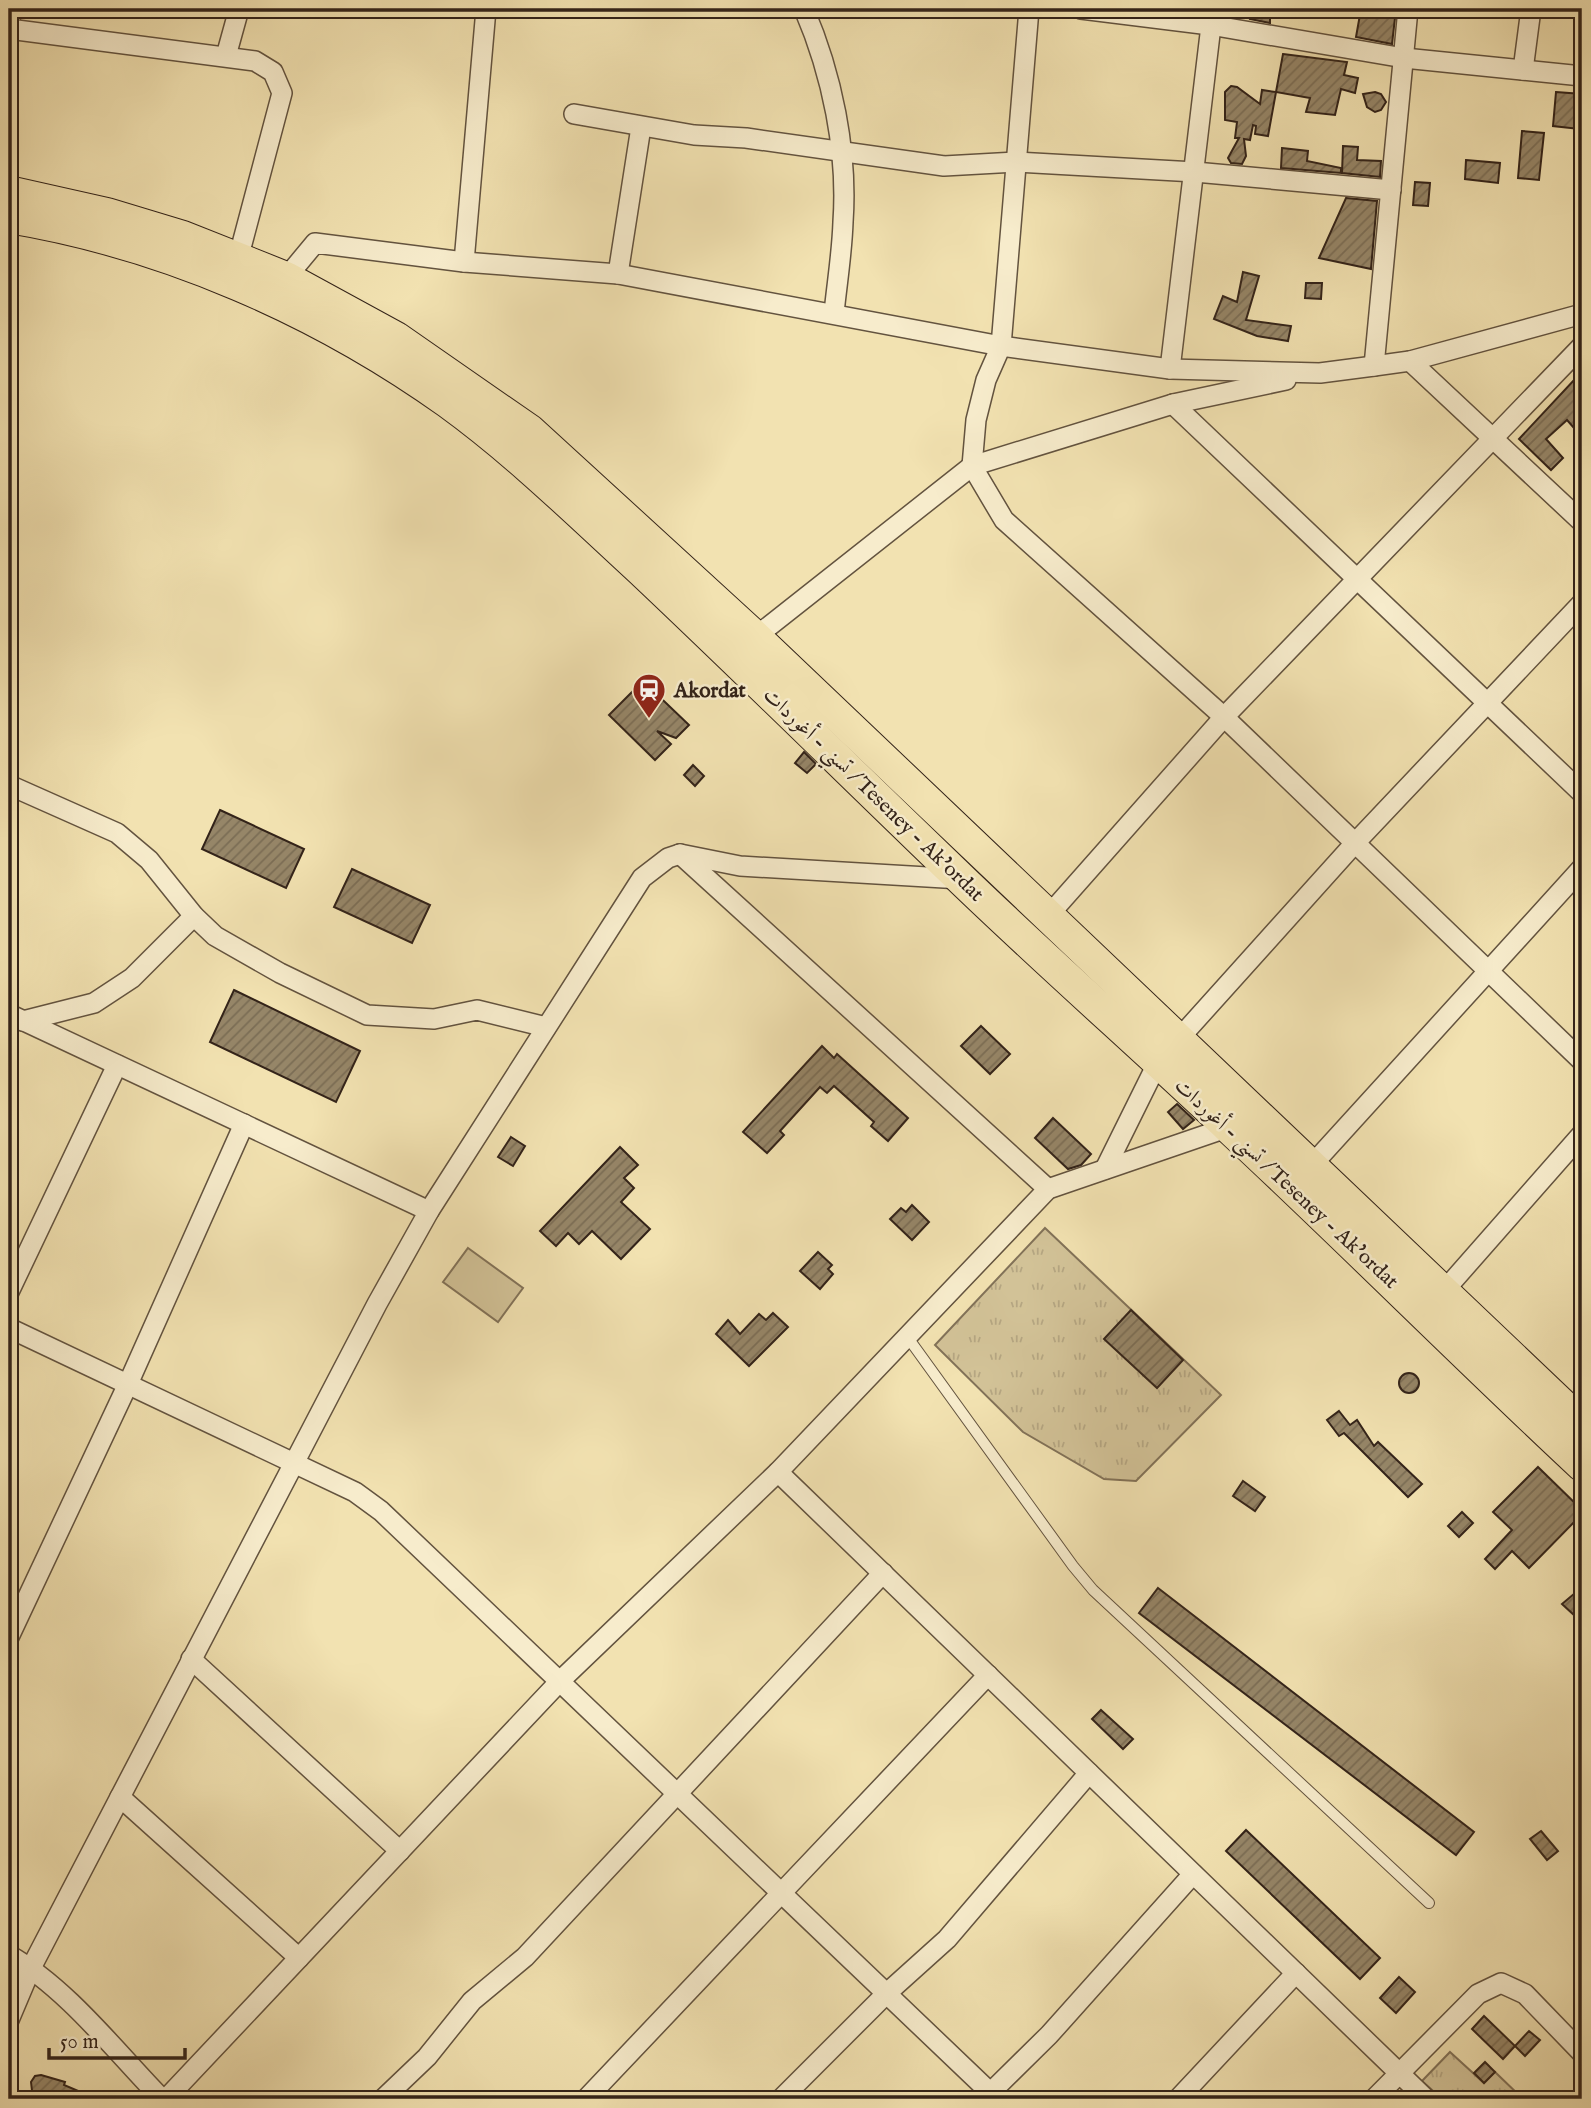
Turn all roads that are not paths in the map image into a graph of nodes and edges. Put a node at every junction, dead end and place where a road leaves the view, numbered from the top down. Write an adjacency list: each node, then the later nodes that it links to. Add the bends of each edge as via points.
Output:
1 (15, 9): 10 (street)
2 (239, 9): 12 (street)
3 (486, 9): 25 (street)
4 (804, 9): 18 (street, via 822,59)
5 (1029, 9): 19 (street)
6 (1081, 9): 9 (street)
7 (1408, 9): 13 (street)
8 (1531, 9): 14 (street)
9 (1212, 17): 13 (street); 20 (street)
10 (9, 18)
11 (9, 29): 12 (street)
12 (226, 56): 24 (street, via 255,61 273,72 282,93)
13 (1404, 58): 14 (street); 21 (street)
14 (1523, 70): 15 (street)
15 (1582, 76)
16 (574, 114): 17 (street)
17 (640, 127): 18 (street); 26 (street)
18 (842, 151): 19 (street, via 944,166); 28 (street, via 844,221)
19 (1016, 162): 20 (street); 30 (street)
20 (1195, 172): 21 (street); 34 (street)
21 (1391, 190): 33 (street)
22 (9, 192): 24 (main road, via 107,214)
23 (9, 217): 42 (main road, تسني - أغوردات / Teseney - Ak'ordat, via 130,245 213,275 293,309 368,350 447,402 529,466)
24 (238, 259): 27 (main road)
25 (464, 262): 26 (street); 27 (street, via 314,243)
26 (618, 274): 28 (street)
27 (286, 278): 42 (main road, via 396,338 530,430)
28 (834, 313): 30 (street)
29 (1582, 314): 32 (street)
30 (1001, 346): 34 (street); 38 (street, via 976,420)
31 (1582, 346): 37 (street)
32 (1410, 361): 33 (street); 37 (street)
33 (1374, 366): 35 (street)
34 (1170, 369): 35 (street)
35 (1320, 373): 36 (street)
36 (1173, 404): 38 (street); 40 (street)
37 (1492, 436): 39 (street); 40 (street)
38 (972, 466): 42 (street); 44 (street, via 1004,520)
39 (1582, 522)
40 (1357, 578): 43 (street); 44 (street)
41 (1582, 603): 43 (street)
42 (743, 646): 50 (main road, تسني - أغوردات / Teseney - Ak'ordat); 52 (main road)
43 (1488, 702): 46 (street); 47 (street)
44 (1224, 717): 47 (street); 52 (street)
45 (9, 785): 51 (street, via 117,833 149,860)
46 (1582, 793)
47 (1355, 843): 53 (street); 56 (street)
48 (680, 854): 50 (street, via 740,866); 55 (street, via 642,878); 65 (street)
49 (1582, 868): 53 (street)
50 (961, 878): 57 (main road, تسني - أغوردات / Teseney - Ak'ordat)
51 (194, 916): 54 (street, via 132,978 94,1003); 55 (street, via 215,936 367,1015 434,1019 477,1010)
52 (1048, 916): 56 (main road)
53 (1487, 970): 58 (street); 63 (street)
54 (16, 1017): 59 (street)
55 (547, 1027): 66 (street)
56 (1180, 1039): 57 (street); 63 (main road)
57 (1158, 1062): 61 (main road, تسني - أغوردات / Teseney - Ak'ordat); 64 (street)
58 (1582, 1062)
59 (117, 1065): 60 (street); 67 (street)
60 (244, 1124): 66 (street); 71 (street)
61 (1229, 1127): 64 (street); 74 (main road, تسني - أغوردات / Teseney - Ak'ordat)
62 (1582, 1135): 68 (street)
63 (1311, 1166): 68 (main road)
64 (1105, 1169): 65 (street)
65 (1048, 1189): 70 (street)
66 (429, 1211): 73 (street)
67 (9, 1292)
68 (1443, 1292): 72 (main road)
69 (9, 1328): 71 (street)
70 (906, 1335): 75 (street); 87 (lane, via 1093,1590)
71 (128, 1384): 73 (street); 77 (street)
72 (1579, 1413)
73 (293, 1462): 78 (street); 80 (street, via 355,1492 381,1511)
74 (1582, 1465)
75 (778, 1472): 76 (street); 80 (street)
76 (883, 1573): 79 (street); 82 (street)
77 (9, 1637)
78 (191, 1659): 83 (street); 84 (street)
79 (988, 1675): 81 (street); 86 (street)
80 (561, 1680): 82 (street); 84 (street)
81 (1089, 1773): 85 (street); 92 (street, via 947,1939)
82 (679, 1793): 86 (street); 98 (street, via 525,1957 472,2001 427,2057)
83 (120, 1797): 89 (street); 90 (street)
84 (400, 1851): 89 (street)
85 (1193, 1874): 91 (street); 96 (street)
86 (781, 1892): 92 (street); 99 (street)
87 (1429, 1903)
88 (9, 1955): 90 (street)
89 (299, 1958): 97 (street)
90 (31, 1968): 93 (street); 97 (street)
91 (1296, 1973): 95 (street); 101 (street)
92 (887, 1993): 96 (street); 100 (street)
93 (9, 2020)
94 (1582, 2053): 95 (street, via 1525,1994 1501,1983 1478,1994)
95 (1399, 2073): 102 (street); 103 (street)
96 (991, 2097)
97 (164, 2099)
98 (383, 2099)
99 (586, 2099)
100 (781, 2099)
101 (1178, 2099)
102 (1374, 2099)
103 (1426, 2099)

